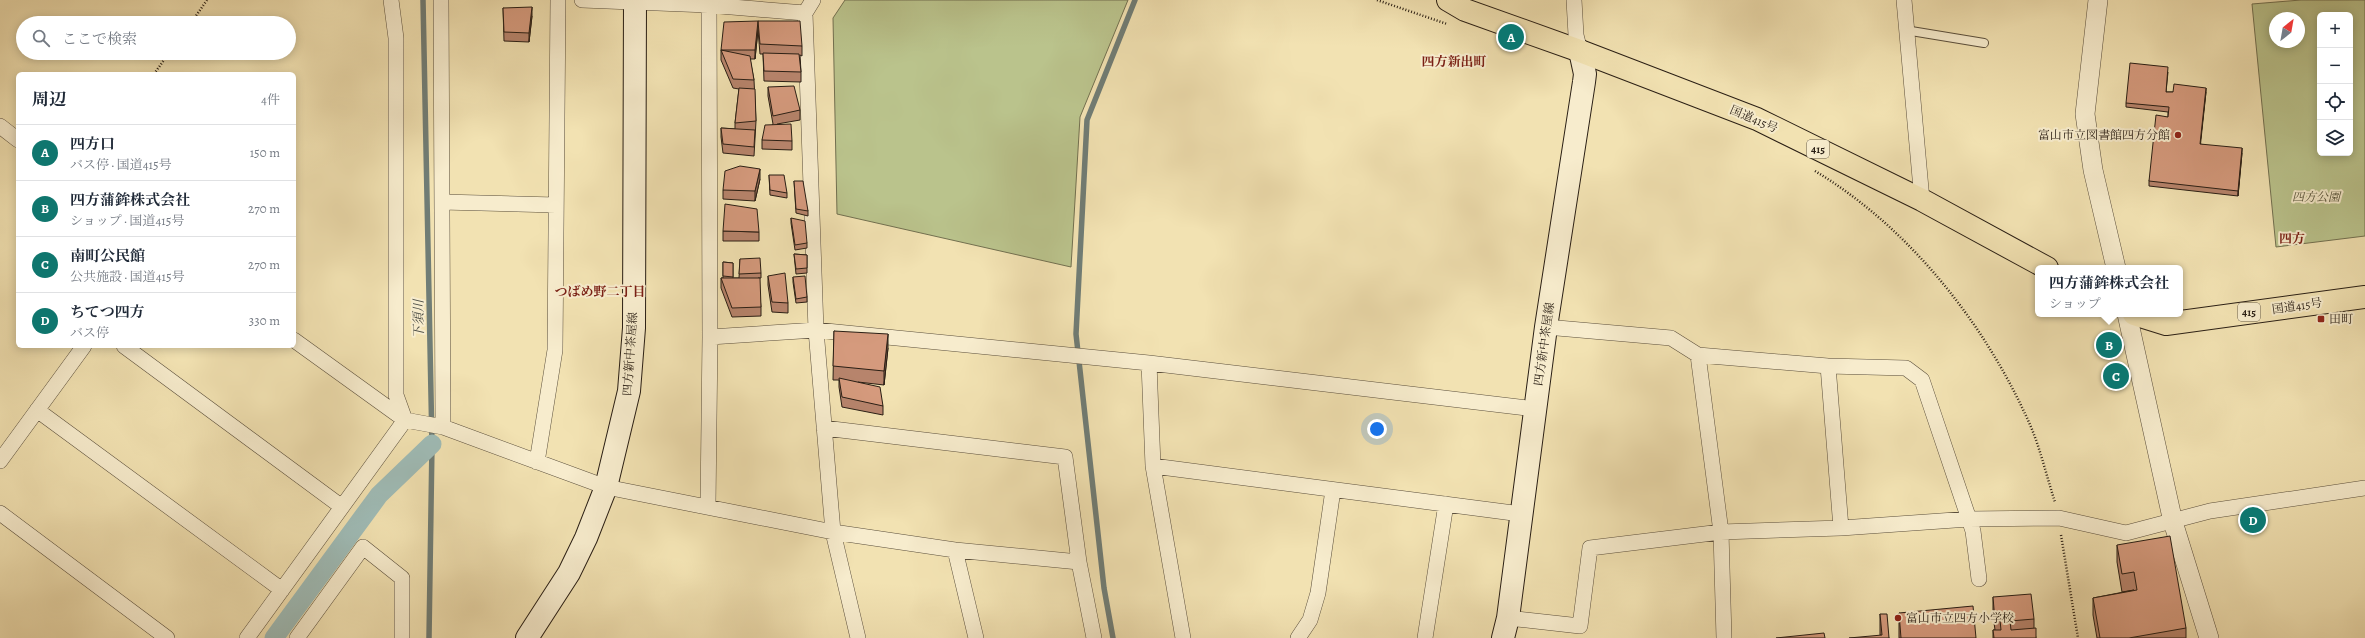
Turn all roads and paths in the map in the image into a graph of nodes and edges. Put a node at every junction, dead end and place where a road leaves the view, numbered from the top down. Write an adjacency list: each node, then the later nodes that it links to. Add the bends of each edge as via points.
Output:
1 (207, 0): 14 (path)
2 (391, 0): 42 (street, via 396,38 396,395)
3 (441, 0): 24 (street)
4 (558, 0): 25 (street)
5 (582, 0): 11 (street)
6 (813, 0): 13 (street)
7 (1448, 0): 17 (highway, 国道415号 / 415, via 1465,10)
8 (1574, 0): 17 (street, via 1576,35)
9 (1904, 0): 15 (street)
10 (2098, 0): 27 (street, via 2085,114 2093,170)
11 (635, 1): 12 (street); 48 (main road, 四方新中茶屋線, via 634,328 629,391)
12 (708, 3): 13 (street); 33 (street)
13 (804, 13): 32 (street)
14 (196, 16)
15 (1905, 30): 16 (lane); 23 (street)
16 (1984, 42)
17 (1580, 51): 23 (highway, 国道415号 / 415, via 1757,119); 31 (main road, 四方新中茶屋線, via 1585,74)
18 (164, 60): 19 (path)
19 (155, 72)
20 (0, 126): 21 (street)
21 (16, 138)
22 (1808, 167): 54 (path, via 1875,216 1940,278 1996,358 2031,428)
23 (1922, 200): 26 (highway, 国道415号 / 415)
24 (442, 202): 25 (street); 43 (street)
25 (556, 205): 46 (street, via 555,350)
26 (2041, 265)
27 (2115, 265)
28 (2365, 297): 30 (highway, 国道415号 / 415, via 2166,324)
29 (2128, 317): 58 (street)
30 (2144, 317)
31 (1546, 327): 37 (street, via 1671,338); 40 (main road, 四方新中茶屋線)
32 (816, 330): 33 (street); 38 (street); 44 (street)
33 (710, 337): 52 (street)
34 (296, 341): 42 (street)
35 (83, 348): 41 (street)
36 (127, 348): 53 (street)
37 (1698, 355): 39 (street); 62 (street)
38 (1149, 363): 40 (street); 47 (street)
39 (1828, 366): 57 (street, via 1906,368 1922,380); 59 (street)
40 (1535, 409): 56 (main road, 四方新中茶屋線)
41 (37, 410): 45 (street); 66 (street)
42 (405, 420): 43 (street); 53 (street)
43 (444, 427): 46 (street)
44 (824, 428): 61 (street); 64 (street, via 1065,457)
45 (0, 461)
46 (537, 462): 48 (street)
47 (1153, 466): 50 (street); 76 (street)
48 (606, 487): 52 (street); 72 (main road, 四方新中茶屋線, via 569,573)
49 (2365, 488): 58 (street, via 2210,511)
50 (1333, 490): 51 (street); 77 (street, via 1318,593 1310,620)
51 (1446, 504): 56 (street); 78 (street)
52 (708, 505): 61 (street)
53 (342, 507): 66 (street)
54 (2057, 509)
55 (0, 513): 68 (street)
56 (1522, 514): 67 (main road, 四方新中茶屋線)
57 (1969, 519): 58 (street, via 2059,518 2126,533); 59 (street); 65 (street)
58 (2173, 522): 81 (street)
59 (1841, 528): 62 (street)
60 (2060, 528): 80 (path)
61 (833, 532): 63 (street); 73 (street)
62 (1721, 532): 67 (street, via 1590,548 1580,626); 79 (street)
63 (955, 550): 64 (street); 74 (street)
64 (1079, 562): 75 (street)
65 (1979, 579)
66 (282, 590): 69 (street)
67 (1506, 628)
68 (167, 638)
69 (247, 638)
70 (297, 638): 71 (street, via 363,547 402,578)
71 (402, 638)
72 (527, 638)
73 (858, 638)
74 (976, 638)
75 (1094, 638)
76 (1183, 638)
77 (1298, 638)
78 (1425, 638)
79 (1724, 638)
80 (2078, 638)
81 (2209, 638)

